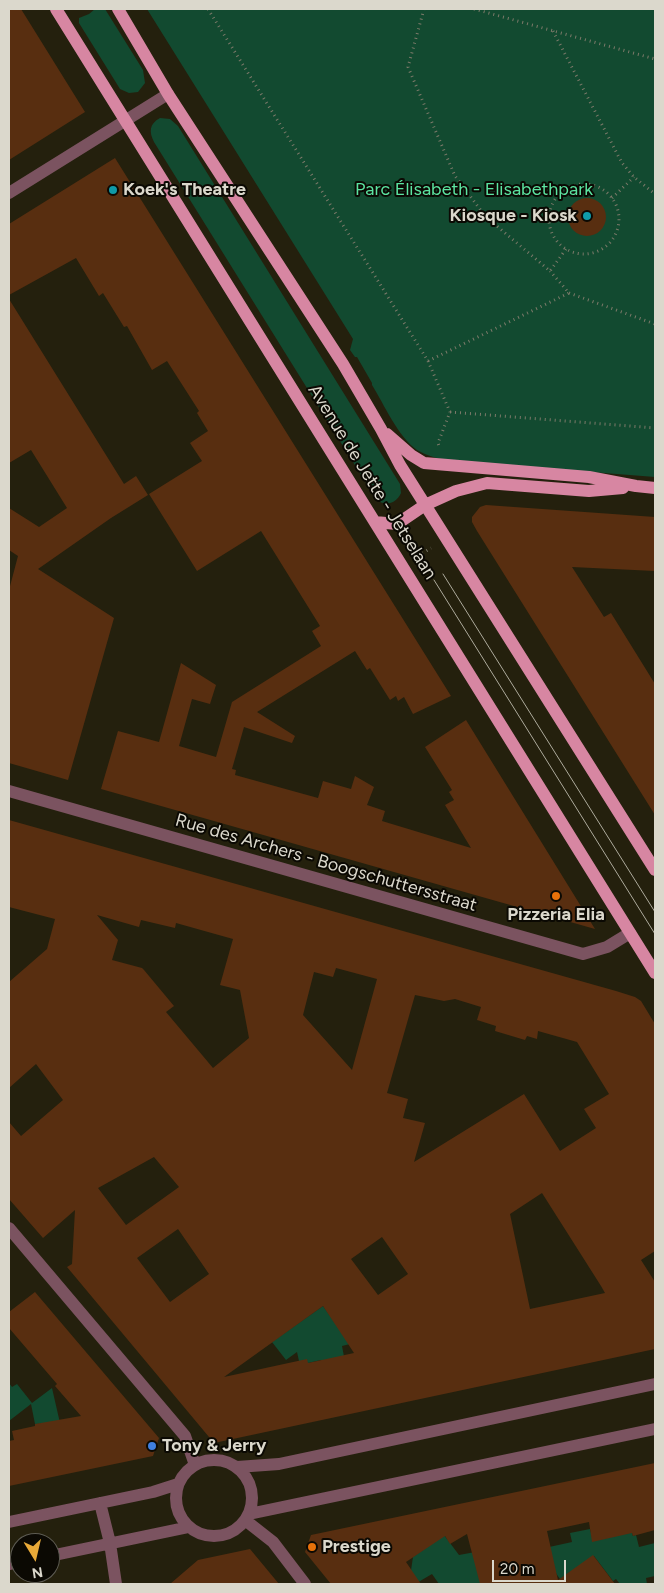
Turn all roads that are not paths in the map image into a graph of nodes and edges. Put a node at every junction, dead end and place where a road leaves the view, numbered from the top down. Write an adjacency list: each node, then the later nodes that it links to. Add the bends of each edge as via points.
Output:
1 (57, 9): 2 (main road, Avenue de Jette - Jetselaan); 5 (main road, Avenue de Jette - Jetselaan)
2 (72, 9)
3 (118, 9): 4 (main road, Avenue de Jette - Jetselaan)
4 (168, 94): 5 (street); 7 (main road, Avenue de Jette - Jetselaan)
5 (126, 119): 6 (street); 11 (main road, Avenue de Jette - Jetselaan)
6 (9, 193)
7 (382, 429): 8 (main road, via 411,456 424,463 589,477); 10 (main road, Avenue de Jette - Jetselaan)
8 (636, 486): 9 (main road); 10 (main road, via 589,491 487,483 456,491)
9 (655, 488)
10 (425, 505): 11 (main road, via 396,524); 13 (main road, Avenue de Jette - Jetselaan)
11 (376, 522): 14 (main road, Avenue de Jette - Jetselaan)
12 (9, 791): 14 (street, Rue des Archers - Boogschuttersstraat, via 583,954 607,947)
13 (655, 870)
14 (630, 933): 15 (main road, Avenue de Jette - Jetselaan)
15 (655, 973)
16 (9, 1228): 19 (street, via 185,1436)
17 (655, 1384): 20 (street, via 279,1464)
18 (655, 1429): 23 (street)
19 (196, 1465): 20 (street, via 216,1460); 21 (street, via 185,1472)
20 (237, 1467): 23 (street, via 251,1488 252,1501)
21 (178, 1484): 22 (street); 25 (street, via 179,1514)
22 (100, 1503): 24 (street); 26 (street)
23 (247, 1517): 25 (street, via 236,1529 224,1534 200,1534); 29 (street, via 273,1542)
24 (9, 1522)
25 (189, 1527): 26 (street)
26 (110, 1543): 27 (street); 28 (street)
27 (60, 1554)
28 (116, 1584)
29 (305, 1584)

